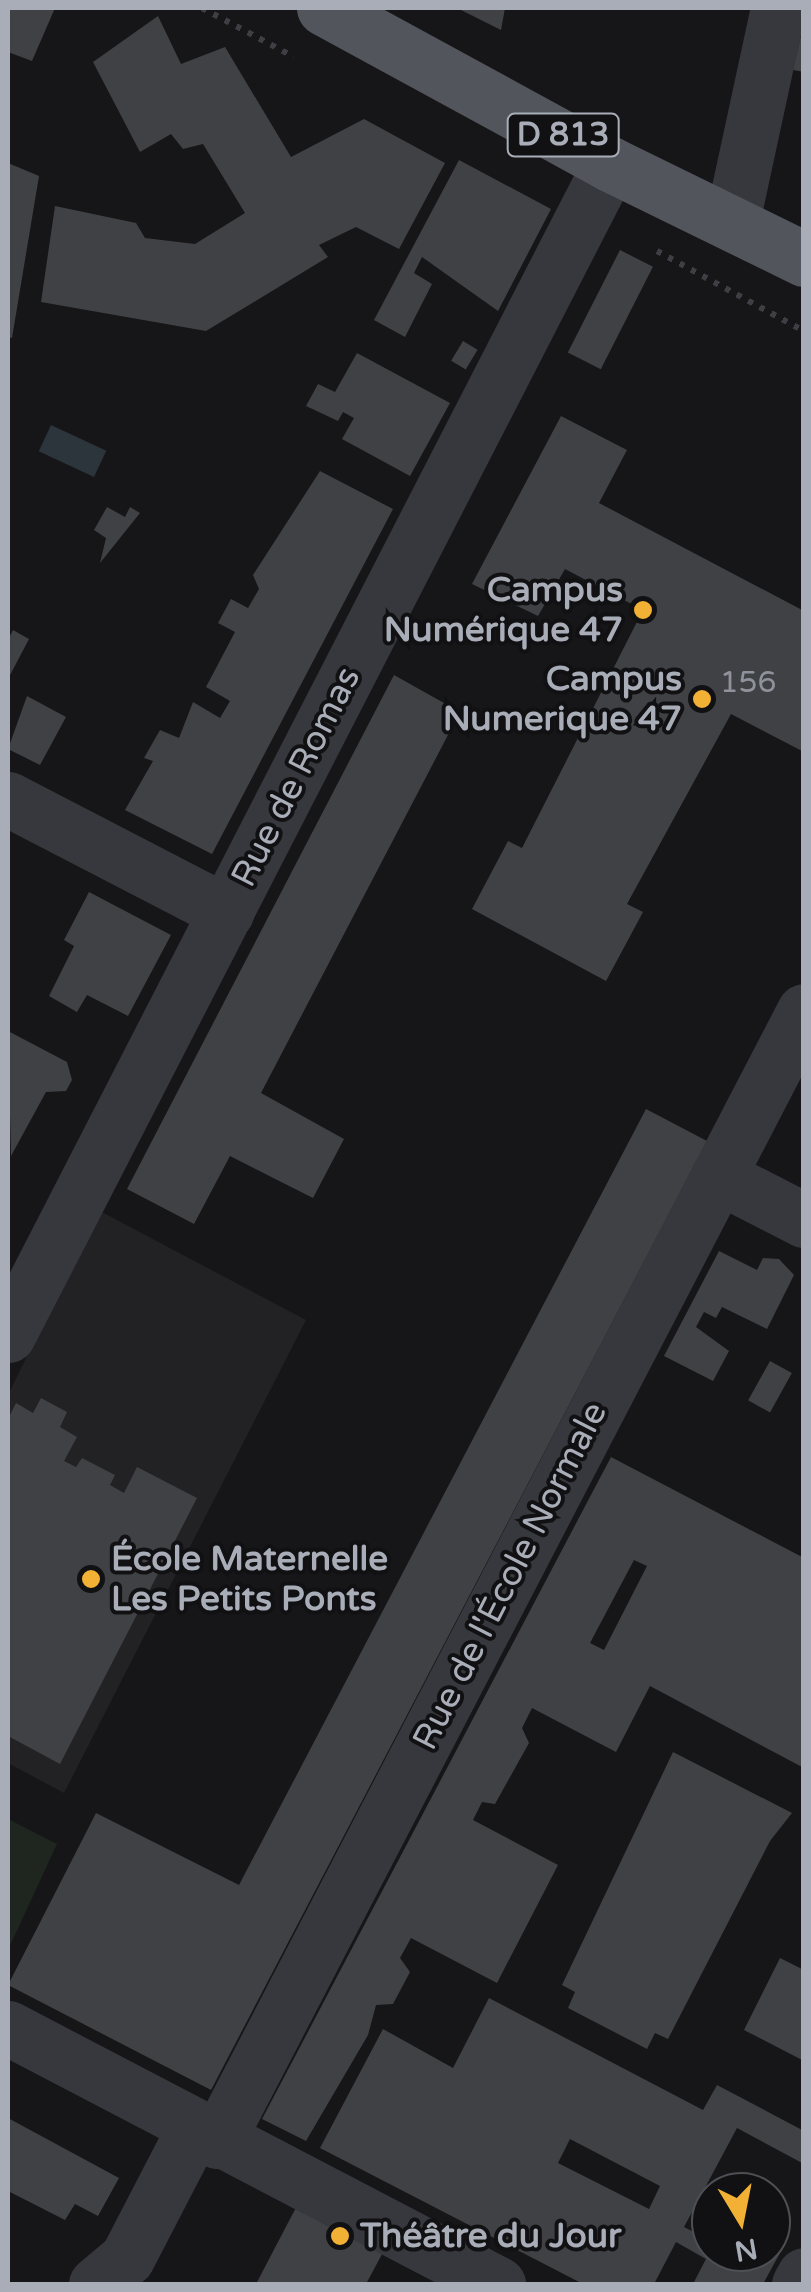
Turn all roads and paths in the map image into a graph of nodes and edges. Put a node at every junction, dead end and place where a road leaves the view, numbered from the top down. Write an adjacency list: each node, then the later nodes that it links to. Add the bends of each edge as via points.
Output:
1 (324, 8): 3 (main road, D 813)
2 (778, 8): 4 (street)
3 (610, 164): 4 (main road, D 813); 7 (street, Rue de Romas)
4 (732, 221): 5 (main road, D 813)
5 (804, 259)
6 (8, 798): 7 (street)
7 (226, 912): 11 (street, Rue de Romas)
8 (804, 1012): 9 (street, Rue de l'École Normale)
9 (718, 1176): 10 (street); 13 (street, Rue de l'École Normale)
10 (804, 1220)
11 (8, 1336)
12 (8, 2028): 13 (street)
13 (206, 2135): 14 (street); 16 (street, Rue de l'École Normale, via 126,2258)
14 (411, 2265): 17 (street)
15 (804, 2275): 18 (street)
16 (96, 2284)
17 (498, 2284)
18 (798, 2284)

